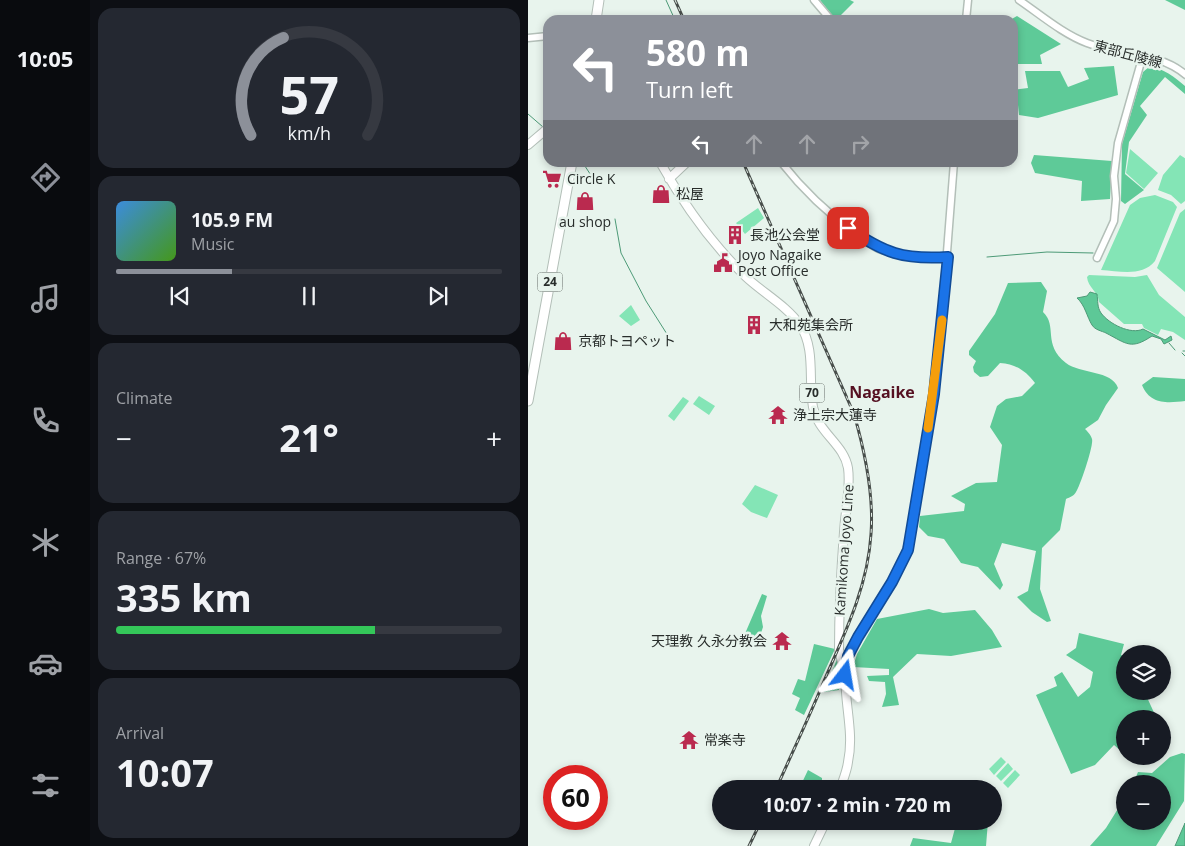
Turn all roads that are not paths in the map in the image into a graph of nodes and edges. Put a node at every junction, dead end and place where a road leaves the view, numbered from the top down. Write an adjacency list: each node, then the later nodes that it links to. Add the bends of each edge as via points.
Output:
1 (599, 0): 5 (highway)
2 (814, 0): 6 (street)
3 (968, 0): 7 (street)
4 (1019, 0): 10 (street, 東部丘陵線, via 1080,40)
5 (597, 15)
6 (827, 15)
7 (966, 15)
8 (543, 36): 9 (street)
9 (528, 38)
10 (1143, 55): 11 (street, 東部丘陵線); 21 (street, via 1118,143 1114,220)
11 (1186, 75)
12 (543, 132): 13 (main road)
13 (528, 145)
14 (571, 167): 22 (highway, 24)
15 (663, 167): 19 (main road, Kamikoma Joyo Line / 70)
16 (681, 167): 19 (main road)
17 (785, 167): 20 (street, via 828,213 877,248 894,254)
18 (954, 167): 20 (street)
19 (669, 178): 23 (main road, Kamikoma Joyo Line / 70, via 710,240 798,323 804,333 809,347 816,421 843,454 848,466 839,650 842,662)
20 (948, 257): 23 (street, via 934,394 908,550)
21 (1097, 258)
22 (528, 401)
23 (846, 664): 24 (main road, Kamikoma Joyo Line / 70, via 844,684 850,746)
24 (843, 780)
25 (822, 830): 26 (main road)
26 (814, 846)

